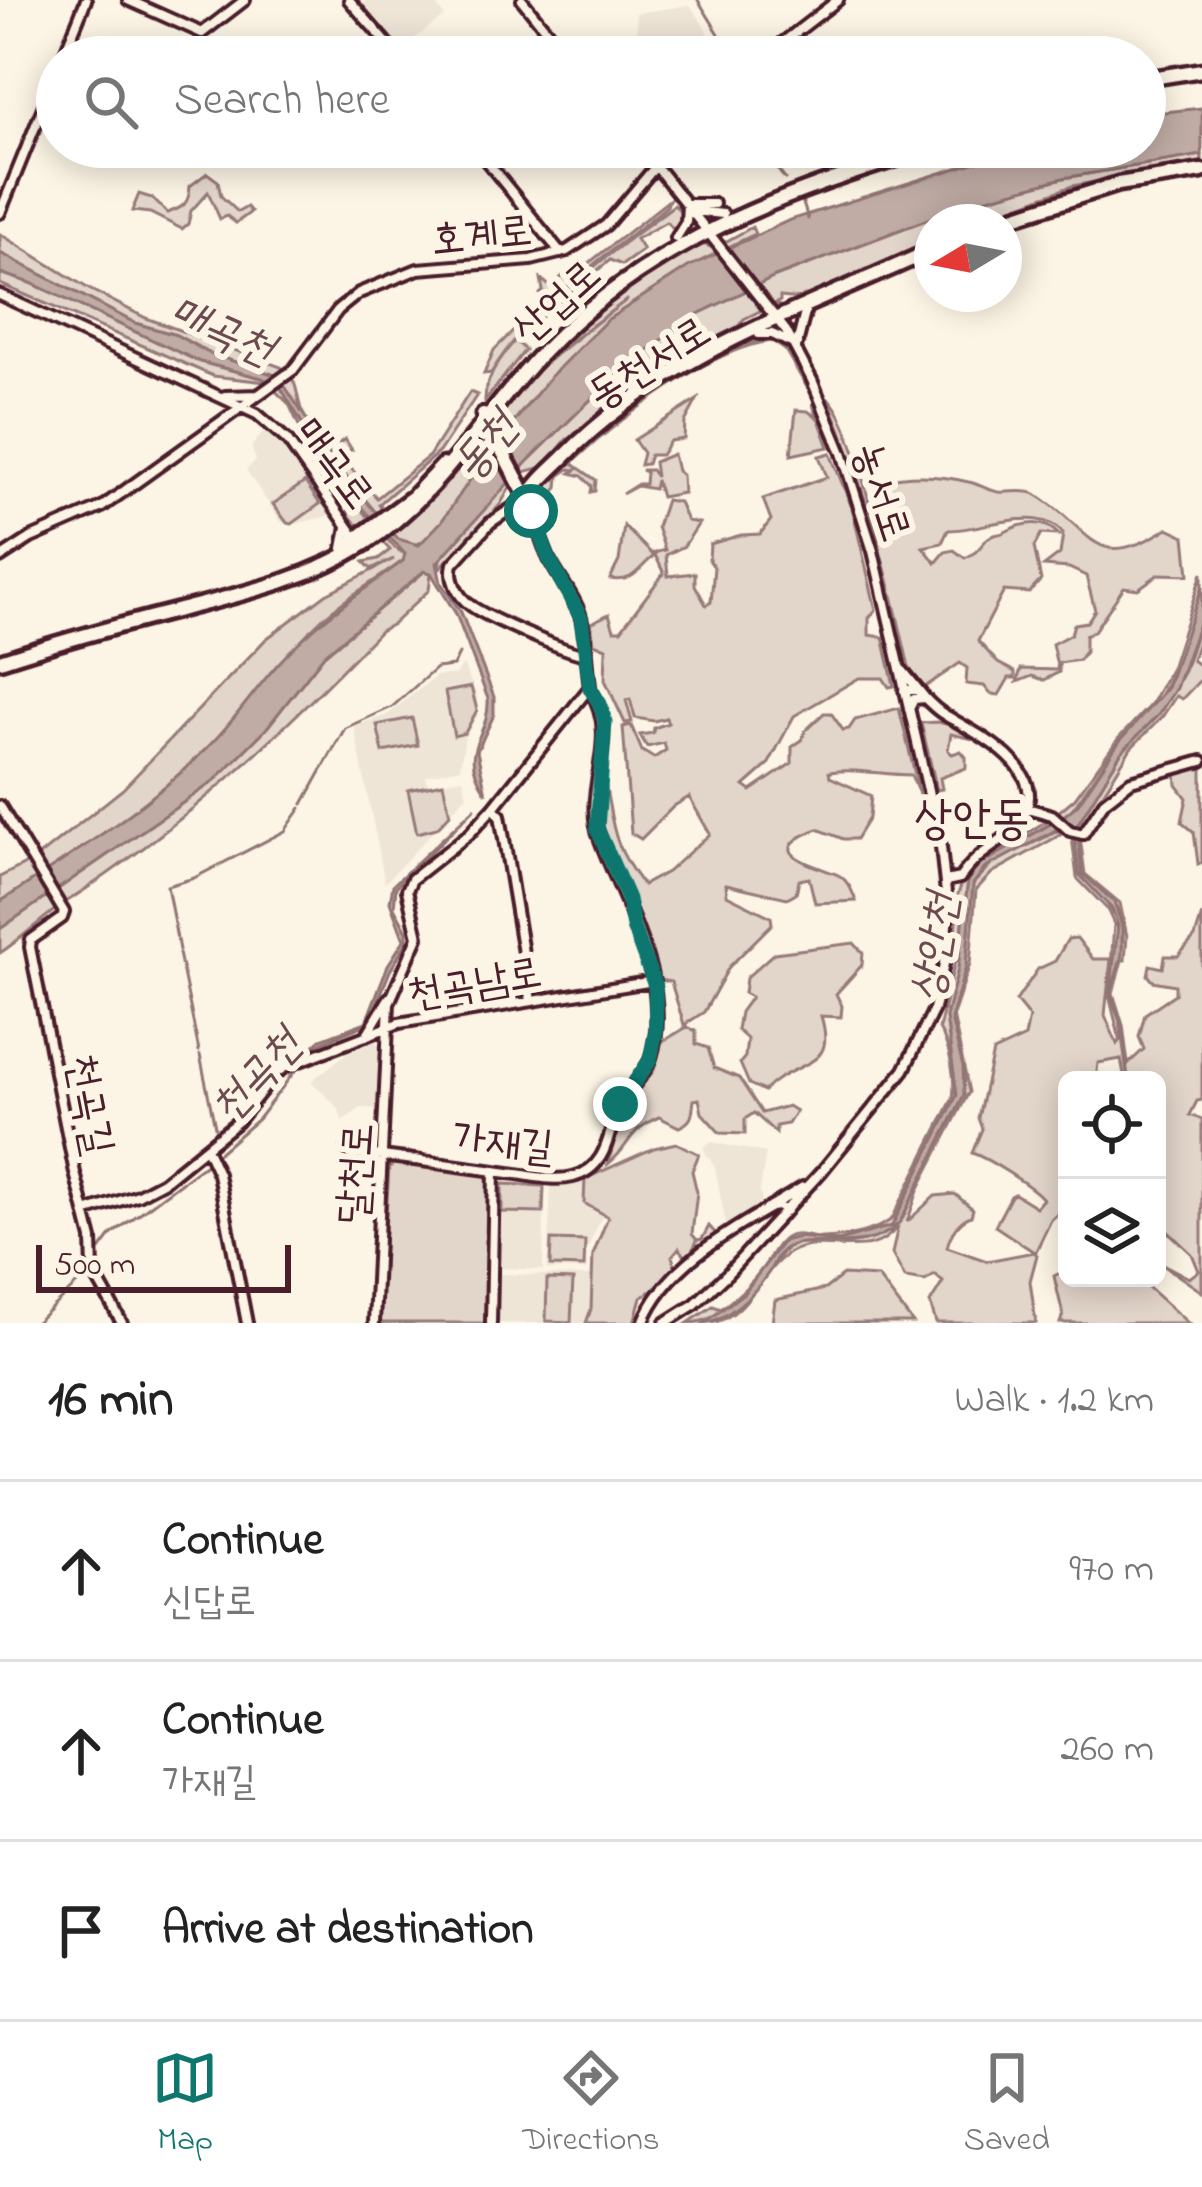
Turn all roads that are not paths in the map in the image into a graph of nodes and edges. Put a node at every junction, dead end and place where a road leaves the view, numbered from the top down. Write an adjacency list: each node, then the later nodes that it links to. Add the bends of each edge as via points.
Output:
1 (86, 0): 7 (street)
2 (128, 0): 3 (street, via 202,33)
3 (245, 0)
4 (349, 0): 8 (street)
5 (522, 0): 9 (street)
6 (838, 0): 10 (street)
7 (71, 36)
8 (381, 36)
9 (551, 36)
10 (791, 36)
11 (1202, 74): 12 (main road)
12 (1166, 79)
13 (36, 125): 21 (street)
14 (492, 168): 27 (street)
15 (656, 168): 27 (street, 호계로, via 607,225)
16 (658, 168): 20 (street, 농서로)
17 (844, 168): 22 (main road, 산업로)
18 (872, 168): 22 (main road, 산업로)
19 (1202, 173): 23 (main road, via 1099,189)
20 (689, 206): 22 (street); 24 (street, 농서로); 25 (street)
21 (0, 213)
22 (720, 213): 24 (main road, 산업로); 26 (street)
23 (1022, 216)
24 (704, 227): 25 (main road, 산업로); 26 (street, 농서로)
25 (682, 239): 26 (street); 37 (main road, 산업로, via 580,316)
26 (717, 243): 31 (street, 농서로)
27 (561, 253): 33 (street, 호계로, via 383,280 338,310 293,370)
28 (914, 261): 30 (main road, 동천서로)
29 (0, 295): 34 (street, 매곡로)
30 (799, 313): 31 (main road, 동천서로); 32 (street)
31 (771, 323): 32 (street, 농서로); 32 (street); 38 (main road, 동천서로, via 626,400)
32 (796, 348): 45 (street, 농서로, via 856,491)
33 (260, 395): 34 (street); 35 (street)
34 (221, 396): 35 (street, 매곡로); 36 (street)
35 (244, 406): 36 (street); 39 (street, 매곡로, via 287,440)
36 (226, 419): 42 (street, via 91,514)
37 (487, 420): 38 (main road); 40 (main road, 산업로, via 438,483)
38 (524, 492): 43 (street, via 580,614); 43 (street, via 451,568 455,587 472,607)
39 (347, 525): 40 (street, 매곡로); 41 (street)
40 (359, 542): 41 (main road, 산업로); 44 (main road, 산업로, via 328,565 272,586)
41 (343, 548): 44 (main road, 산업로, via 270,580)
42 (0, 559)
43 (586, 655): 46 (street)
44 (0, 658)
45 (897, 659): 47 (street, 농서로); 48 (street)
46 (590, 687): 49 (street); 50 (street)
47 (904, 690): 48 (street); 51 (street, 농서로)
48 (925, 698): 51 (street, via 914,699); 53 (street, via 1012,760)
49 (583, 699): 50 (street); 54 (street)
50 (597, 700): 65 (street, via 605,722 597,828)
51 (910, 712): 61 (street, 농서로)
52 (1202, 761): 58 (street, via 1131,781 1076,832)
53 (1028, 794): 57 (street); 58 (street)
54 (501, 798): 56 (street); 60 (street)
55 (0, 806): 77 (street, 천곡길, via 63,911 30,945)
56 (493, 808): 60 (street); 66 (street, via 409,885 417,940)
57 (1027, 808): 58 (street); 59 (street)
58 (1038, 811): 59 (street)
59 (1022, 820): 62 (street)
60 (502, 824): 67 (street)
61 (944, 865): 62 (street); 63 (street, 농서로)
62 (963, 873): 63 (street); 64 (street)
63 (946, 881): 64 (street, 농서로)
64 (948, 912): 74 (street, 농서로, via 944,964 920,1043)
65 (654, 981): 67 (street, 천곡남로); 73 (street, 가재길, via 650,1060 620,1104 601,1158 570,1178)
66 (393, 991): 68 (street, 달천로); 69 (street)
67 (531, 1001): 68 (street, 천곡남로)
68 (391, 1026): 69 (street, 천곡남로); 72 (street, 달천로)
69 (362, 1040): 71 (street, 천곡남로, via 276,1073)
70 (347, 1149): 72 (street, 가재길)
71 (208, 1151): 77 (street, via 154,1188); 80 (street)
72 (384, 1156): 73 (street, 가재길); 81 (street, 달천로)
73 (494, 1171): 82 (street)
74 (810, 1184): 75 (street); 76 (street, 농서로)
75 (767, 1209): 76 (street); 78 (street, via 706,1249)
76 (786, 1211): 83 (street, 농서로, via 705,1297)
77 (85, 1212): 79 (street, 천곡길, via 93,1271)
78 (645, 1317): 83 (street)
79 (121, 1320)
80 (247, 1323)
81 (374, 1323)
82 (490, 1323)
83 (666, 1323)

